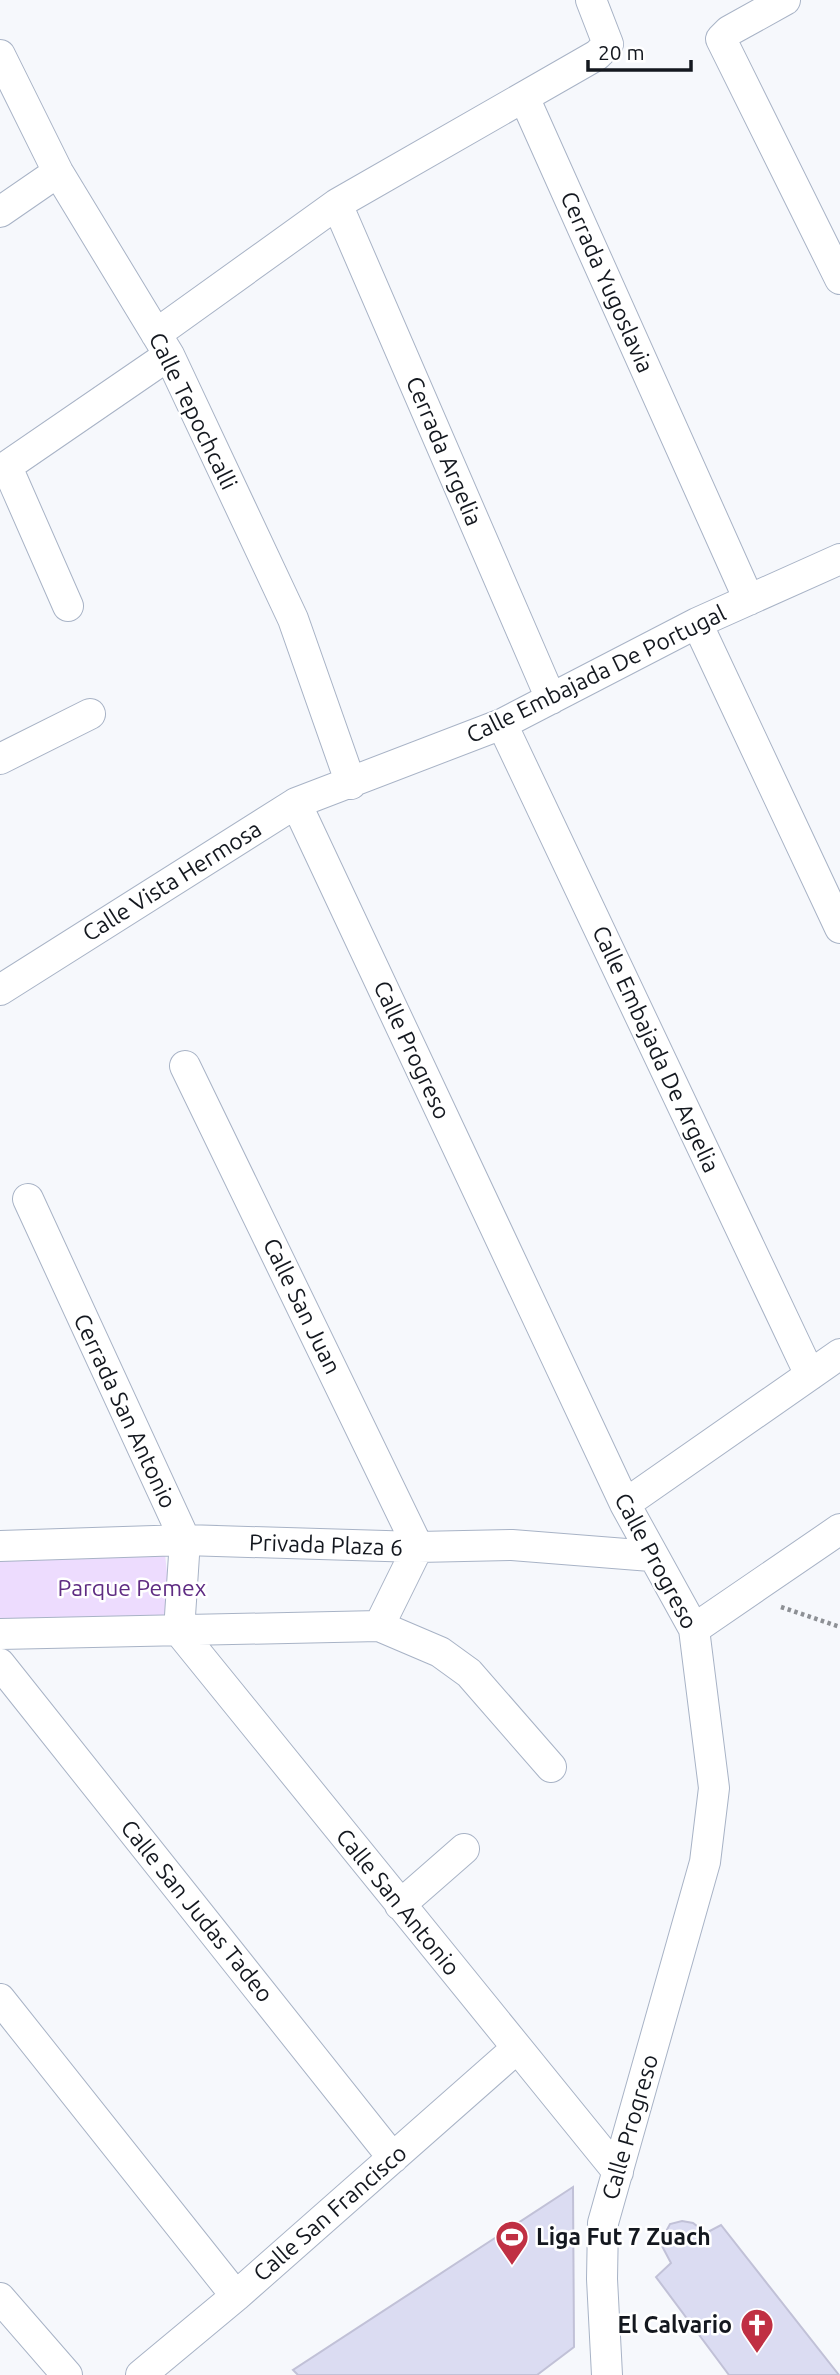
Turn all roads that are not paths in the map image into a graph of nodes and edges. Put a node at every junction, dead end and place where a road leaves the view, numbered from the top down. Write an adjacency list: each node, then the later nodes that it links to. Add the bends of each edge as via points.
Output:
1 (591, 0): 4 (street, via 608,44)
2 (776, 2): 8 (street, via 721,39)
3 (0, 55): 5 (street, Calle Tepochcalli)
4 (524, 97): 6 (street); 12 (street, Cerrada Yugoslavia)
5 (58, 172): 7 (street); 9 (street, Calle Tepochcalli)
6 (337, 204): 9 (street); 15 (street, Cerrada Argelia)
7 (0, 212)
8 (838, 271)
9 (163, 344): 10 (street); 19 (street, Calle Tepochcalli, via 293,619)
10 (4, 469): 13 (street)
11 (840, 559): 12 (street, Calle Embajada De Portugal)
12 (749, 600): 14 (street, Calle Embajada De Portugal)
13 (68, 606)
14 (698, 623): 15 (street, Calle Embajada De Portugal); 21 (street)
15 (551, 699): 17 (street, Calle Embajada De Portugal)
16 (90, 714): 18 (street)
17 (502, 724): 19 (street, Calle Embajada De Portugal); 26 (street, Calle Embajada De Argelia)
18 (0, 759)
19 (351, 784): 20 (street, Calle Vista Hermosa)
20 (296, 803): 22 (street, Calle Vista Hermosa); 27 (street, Calle Progreso)
21 (840, 928)
22 (0, 990)
23 (185, 1066): 31 (street, Calle San Juan)
24 (28, 1199): 29 (street, Cerrada San Antonio)
25 (840, 1354): 26 (street)
26 (810, 1375): 27 (street)
27 (625, 1504): 32 (street, Calle Progreso)
28 (840, 1529): 34 (street)
29 (185, 1541): 30 (street, Privada Plaza 6); 31 (street, Privada Plaza 6); 35 (street, Cerrada San Antonio)
30 (0, 1546)
31 (418, 1548): 32 (street, Privada Plaza 6, via 512,1545); 33 (street)
32 (651, 1556): 34 (street, Calle Progreso)
33 (379, 1626): 35 (street); 38 (street, via 440,1652 469,1673)
34 (694, 1629): 44 (street, Calle Progreso, via 714,1788 705,1862)
35 (179, 1630): 36 (street); 40 (street, Calle San Antonio)
36 (0, 1634)
37 (0, 1664): 43 (street, Calle San Judas Tadeo)
38 (551, 1767)
39 (464, 1849): 40 (street)
40 (400, 1905): 42 (street, Calle San Antonio)
41 (0, 1999): 45 (street)
42 (516, 2049): 43 (street, Calle San Francisco); 44 (street, Calle San Antonio)
43 (393, 2158): 45 (street, Calle San Francisco)
44 (618, 2172): 49 (street, Calle Progreso, via 603,2223)
45 (236, 2296): 48 (street, Calle San Francisco)
46 (0, 2298): 47 (street)
47 (67, 2375)
48 (141, 2375)
49 (607, 2375)

